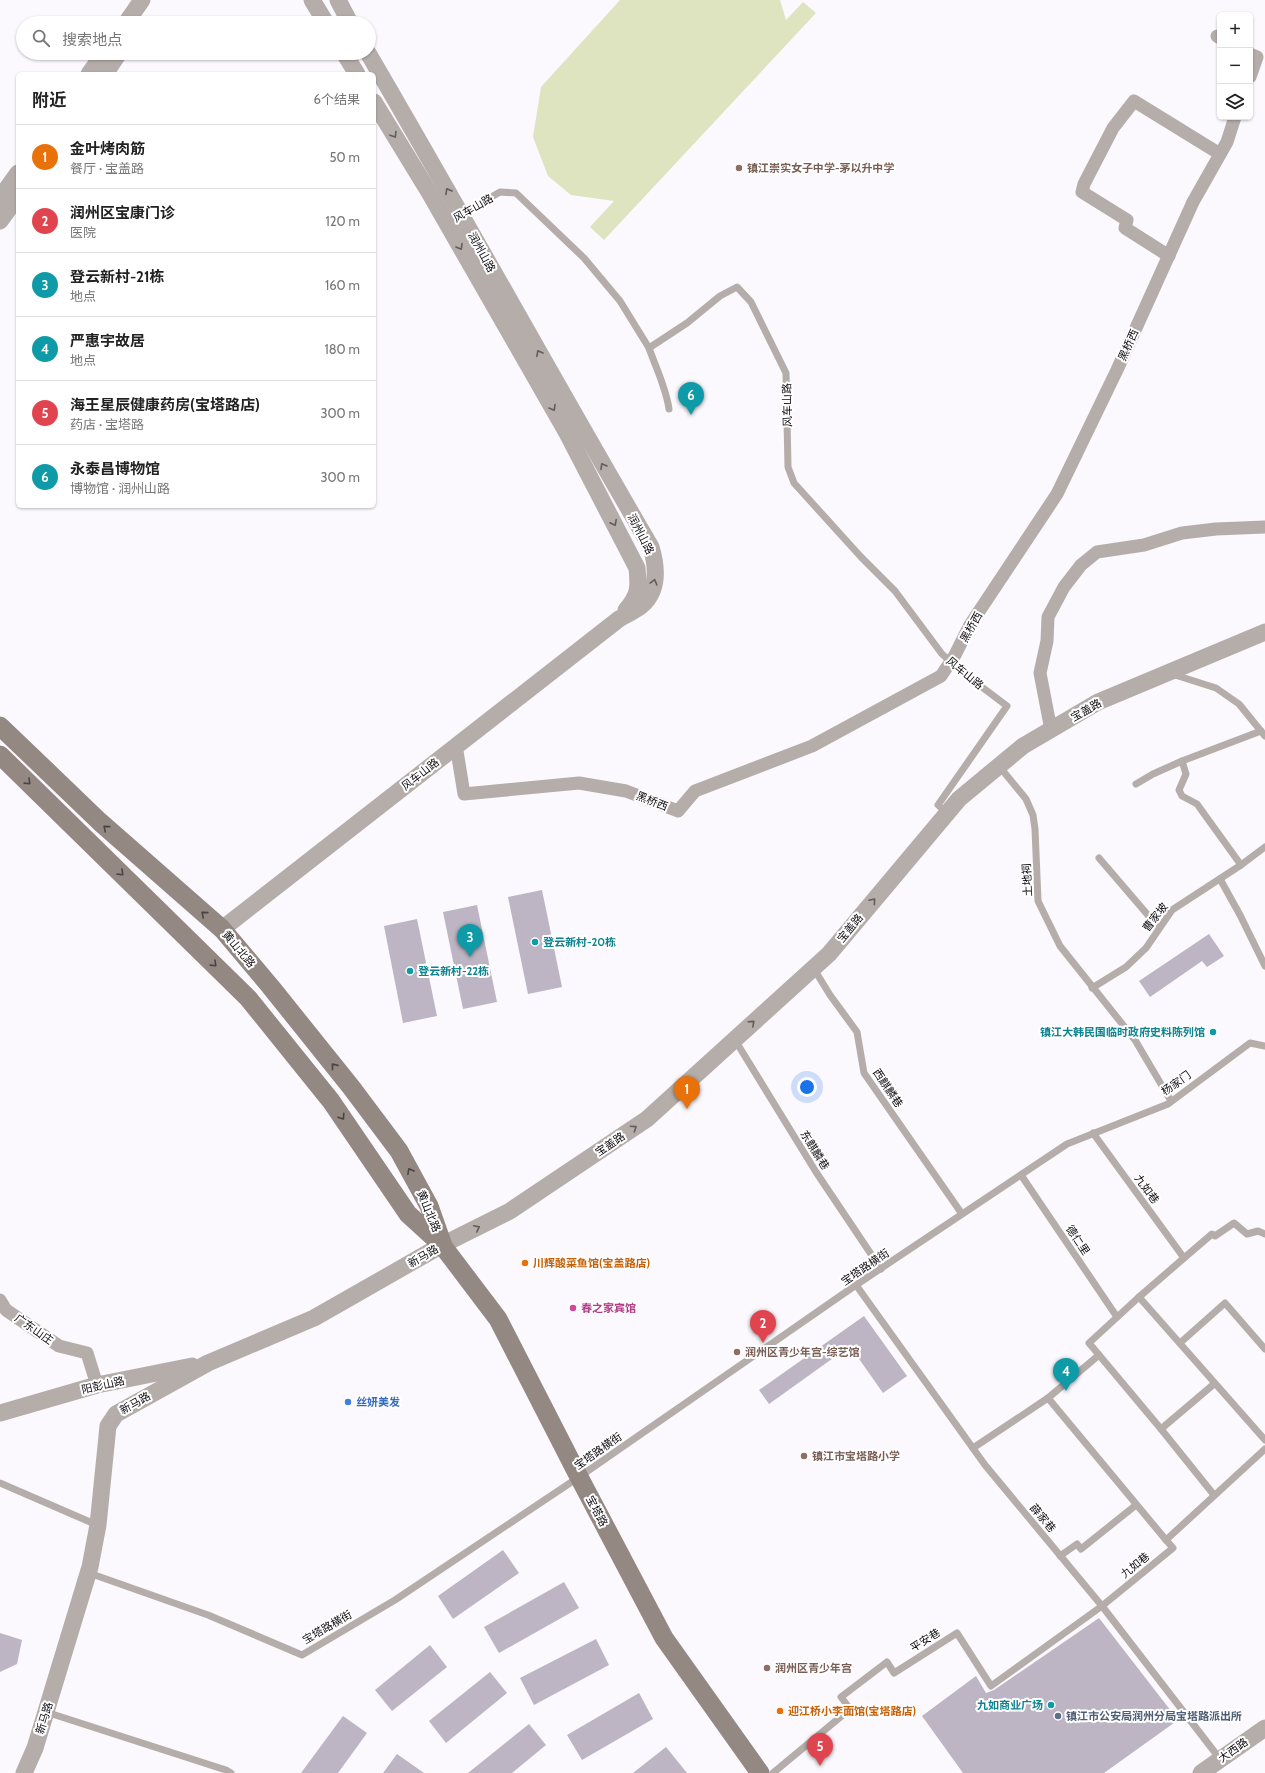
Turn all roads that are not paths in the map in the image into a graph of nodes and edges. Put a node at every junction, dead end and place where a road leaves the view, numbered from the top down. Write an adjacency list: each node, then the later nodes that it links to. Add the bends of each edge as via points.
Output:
1 (142, 0): 5 (street)
2 (156, 0): 6 (street)
3 (312, 0): 7 (street)
4 (338, 0): 8 (street)
5 (131, 16)
6 (145, 16)
7 (322, 16)
8 (346, 16)
9 (99, 60): 13 (street)
10 (114, 60): 14 (street)
11 (348, 60): 15 (street)
12 (372, 60): 22 (street, 润州山路, one-way to 12)
13 (90, 72)
14 (106, 72)
15 (356, 72)
16 (376, 105): 24 (street, 润州山路, one-way to 24)
17 (1235, 120): 18 (street, 黑桥西)
18 (1220, 154): 25 (street, 黑桥西, via 1193,202); 25 (street, via 1134,101 1113,128 1087,177 1082,192 1127,220 1124,228)
19 (16, 176): 20 (street)
20 (0, 198)
21 (16, 199): 23 (street)
22 (461, 214): 24 (lane, 风车山路); 26 (lane, 风车山路, via 500,192 516,192 584,258 620,301); 29 (street, 润州山路, one-way to 22, via 641,606 651,592 656,579 651,547)
23 (0, 221)
24 (446, 223): 29 (street, 润州山路, one-way to 29, via 567,433 637,568 639,585 635,599)
25 (1169, 256): 31 (street, 黑桥西, via 1057,494 970,625)
26 (649, 348): 27 (lane, via 666,393); 31 (lane, 风车山路, via 687,323 720,296 737,287 751,302 786,373 788,467 794,483 895,591 922,629)
27 (669, 409)
28 (1265, 527): 34 (street, via 1182,533 1144,545 1097,552 1081,565 1064,587 1048,617 1047,641 1040,673)
29 (618, 619): 36 (street, 风车山路)
30 (1265, 632): 32 (street, 宝盖路)
31 (951, 662): 36 (street, 黑桥西, via 941,676 812,746 695,791 678,811 626,791 579,782 464,794); 41 (lane, 风车山路, via 1007,706 938,806)
32 (1168, 673): 34 (street, 宝盖路, via 1098,702); 35 (lane, via 1216,688 1239,704)
33 (0, 726): 47 (main road, 黄山北路, one-way to 33, via 100,822)
34 (1051, 730): 39 (street, 宝盖路, via 1023,746)
35 (1263, 734): 38 (lane)
36 (456, 745): 47 (street, 风车山路)
37 (0, 755): 58 (main road, 黄山北路, one-way to 58, via 248,998 331,1101 408,1214)
38 (1182, 761): 40 (lane); 44 (lane, via 1186,774 1179,790 1182,796 1197,804)
39 (999, 766): 41 (street, 宝盖路, via 959,799); 50 (lane, 土地祠, via 1026,799 1033,815 1038,901 1060,946)
40 (1136, 784)
41 (948, 813): 49 (street, 宝盖路, one-way to 41, via 829,954)
42 (1265, 847): 44 (lane, 曹家坡)
43 (1098, 858): 46 (lane)
44 (1241, 865): 45 (lane, 曹家坡)
45 (1220, 879): 46 (lane, 曹家坡, via 1172,910); 48 (lane)
46 (1159, 928): 50 (lane, 曹家坡, via 1146,948 1126,967)
47 (222, 929): 58 (main road, 黄山北路, one-way to 47, via 429,1206 399,1151 346,1081)
48 (1265, 966)
49 (814, 967): 51 (street, 宝盖路, one-way to 49); 56 (lane, 西麒麟巷, via 856,1032 864,1073)
50 (1092, 988): 53 (lane, 土地祠, via 1135,1040)
51 (734, 1040): 58 (street, 宝盖路, one-way to 51, via 510,1212 647,1119); 60 (lane, 东麒麟巷, via 816,1172)
52 (1265, 1046): 53 (lane, 杨家门, via 1250,1043)
53 (1171, 1101): 54 (lane, 杨家门)
54 (1093, 1133): 55 (lane, 宝塔路横街, via 1067,1144); 59 (lane, 九如巷)
55 (1020, 1175): 56 (lane, 宝塔路横街); 64 (lane, 德仁里)
56 (962, 1214): 60 (lane, 宝塔路横街)
57 (1265, 1234): 59 (lane, via 1258,1231 1248,1234 1234,1223 1215,1236 1212,1234)
58 (442, 1245): 68 (street, 新马路, via 314,1318); 77 (main road, 宝塔路, via 498,1319)
59 (1184, 1258): 62 (lane)
60 (881, 1269): 61 (lane, 宝塔路横街)
61 (856, 1285): 75 (lane, 薛家巷); 77 (lane, 宝塔路横街)
62 (1139, 1297): 64 (lane); 65 (lane)
63 (0, 1300): 70 (street, 广东山庄, via 6,1310 58,1346 86,1353)
64 (1117, 1317): 67 (lane, via 1089,1343)
65 (1180, 1343): 66 (lane, via 1225,1303); 69 (lane)
66 (1265, 1349)
67 (1099, 1355): 71 (lane); 73 (lane)
68 (208, 1363): 70 (street, 阳彭山路); 81 (street, 新马路, via 116,1414 108,1426)
69 (1214, 1384): 73 (lane); 74 (lane)
70 (98, 1385): 72 (street, 阳彭山路)
71 (1048, 1398): 75 (lane); 80 (lane)
72 (0, 1413)
73 (1161, 1429): 79 (lane)
74 (1265, 1440)
75 (973, 1448): 83 (lane, 薛家巷)
76 (1265, 1449): 79 (lane)
77 (579, 1477): 84 (lane, 宝塔路横街, via 395,1600 302,1655 208,1615); 91 (main road, 宝塔路, via 664,1638)
78 (0, 1483): 81 (lane)
79 (1214, 1495): 82 (lane)
80 (1136, 1505): 82 (lane); 83 (lane, via 1081,1549 1077,1544)
81 (98, 1525): 84 (street, 新马路)
82 (1166, 1540): 85 (lane, 九如巷, via 1173,1548)
83 (1060, 1556): 85 (lane, 薛家巷)
84 (89, 1573): 86 (street, 新马路)
85 (1102, 1606): 88 (lane, 薛家巷); 92 (lane, 平安巷, via 991,1686 957,1633 894,1672 887,1662 841,1697 850,1709)
86 (46, 1712): 89 (street, 新马路); 90 (lane)
87 (1265, 1728): 88 (street, 大西路)
88 (1220, 1759): 93 (street, 大西路)
89 (24, 1773)
90 (231, 1773)
91 (760, 1773)
92 (773, 1773)
93 (1201, 1773)

